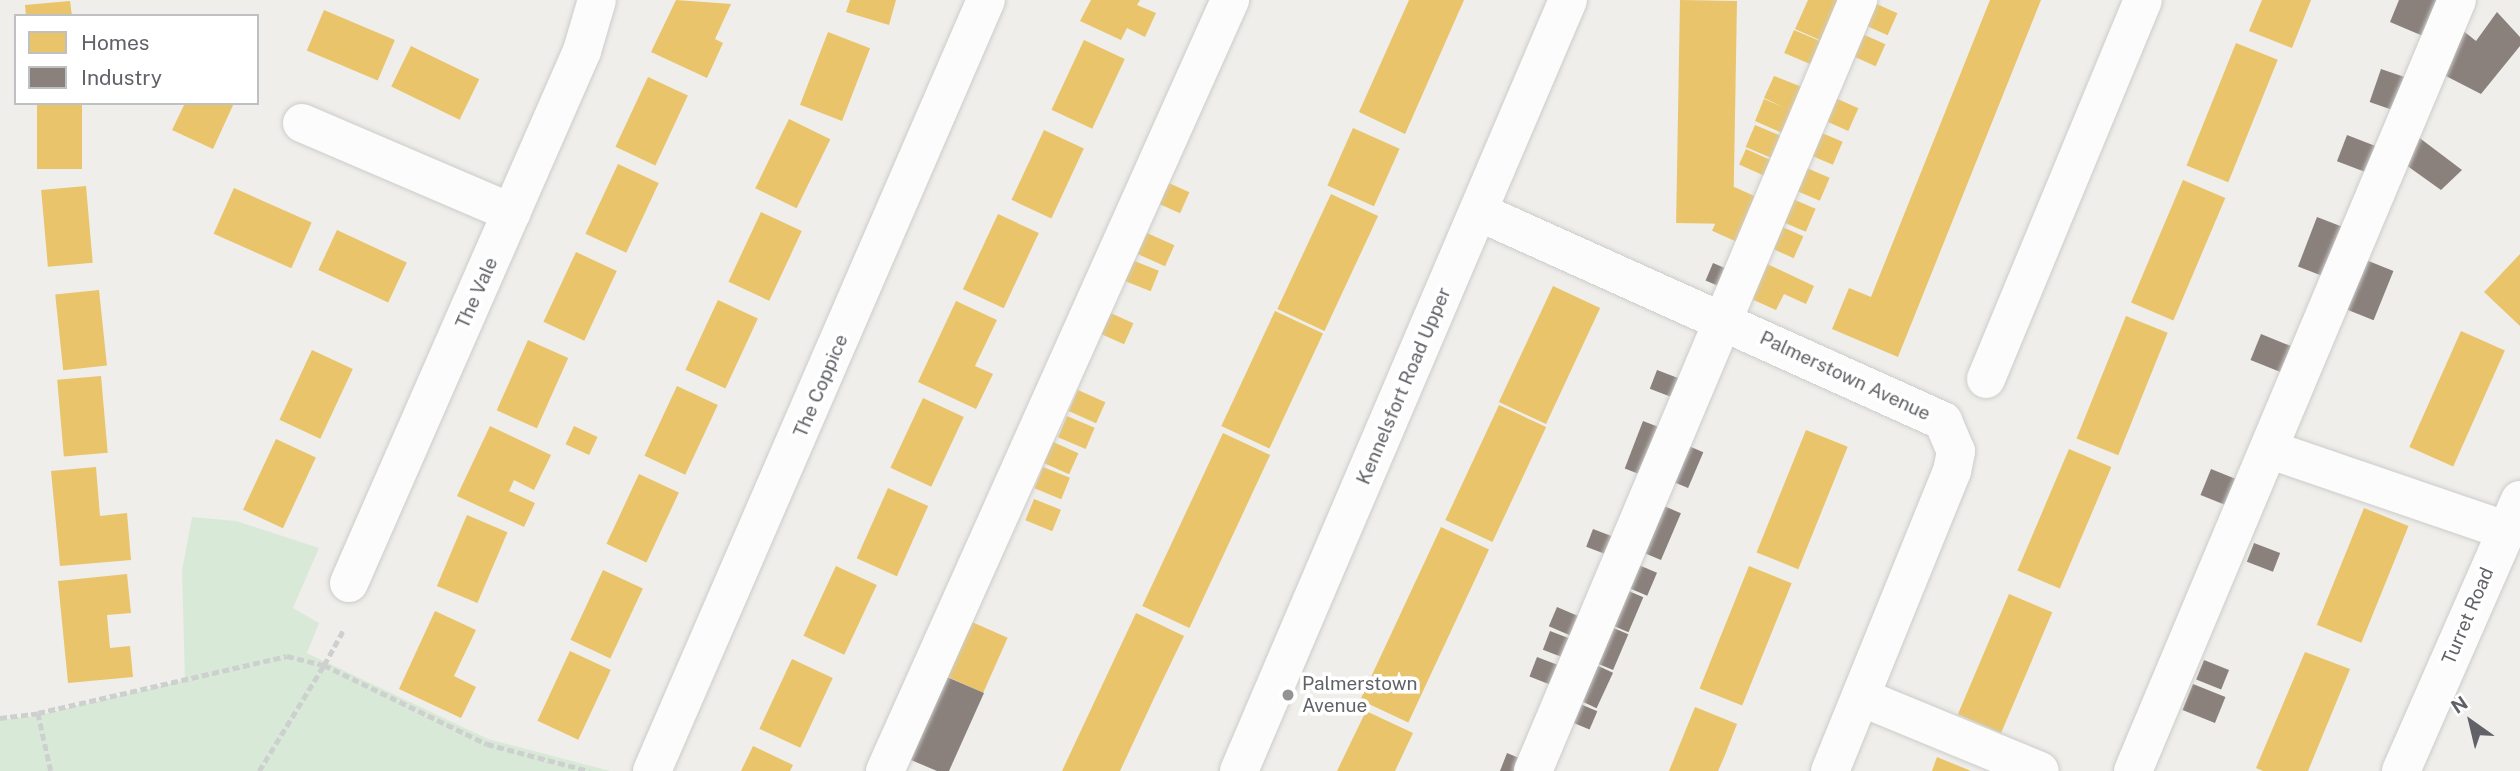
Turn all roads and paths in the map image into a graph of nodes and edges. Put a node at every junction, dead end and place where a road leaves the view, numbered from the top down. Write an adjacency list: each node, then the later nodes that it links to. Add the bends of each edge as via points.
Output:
1 (597, 0): 10 (street, The Vale, via 582,51)
2 (986, 0): 24 (street, The Coppice)
3 (1230, 0): 25 (street)
4 (1569, 0): 9 (street, Kennelsfort Road Upper)
5 (1858, 0): 11 (street)
6 (2143, 0): 12 (street)
7 (2457, 0): 13 (street)
8 (302, 124): 10 (street)
9 (1479, 212): 11 (street, Palmerstown Avenue); 26 (street, Kennelsfort Road Upper)
10 (512, 213): 15 (street, The Vale)
11 (1722, 319): 18 (street, Palmerstown Avenue, via 1943,421 1956,451); 27 (street)
12 (1986, 379)
13 (2271, 450): 14 (street); 30 (street)
14 (2513, 515): 31 (street, Turret Road)
15 (349, 583)
16 (343, 631): 17 (path)
17 (324, 665): 19 (path, via 287,656); 22 (path); 23 (path, via 487,744)
18 (1863, 698): 28 (street, Palmerstown Avenue); 29 (street)
19 (38, 713): 20 (path); 21 (path)
20 (0, 718)
21 (51, 771)
22 (259, 771)
23 (589, 771)
24 (652, 771)
25 (885, 771)
26 (1239, 771)
27 (1533, 771)
28 (1830, 771)
29 (2040, 771)
30 (2133, 771)
31 (2400, 771)

